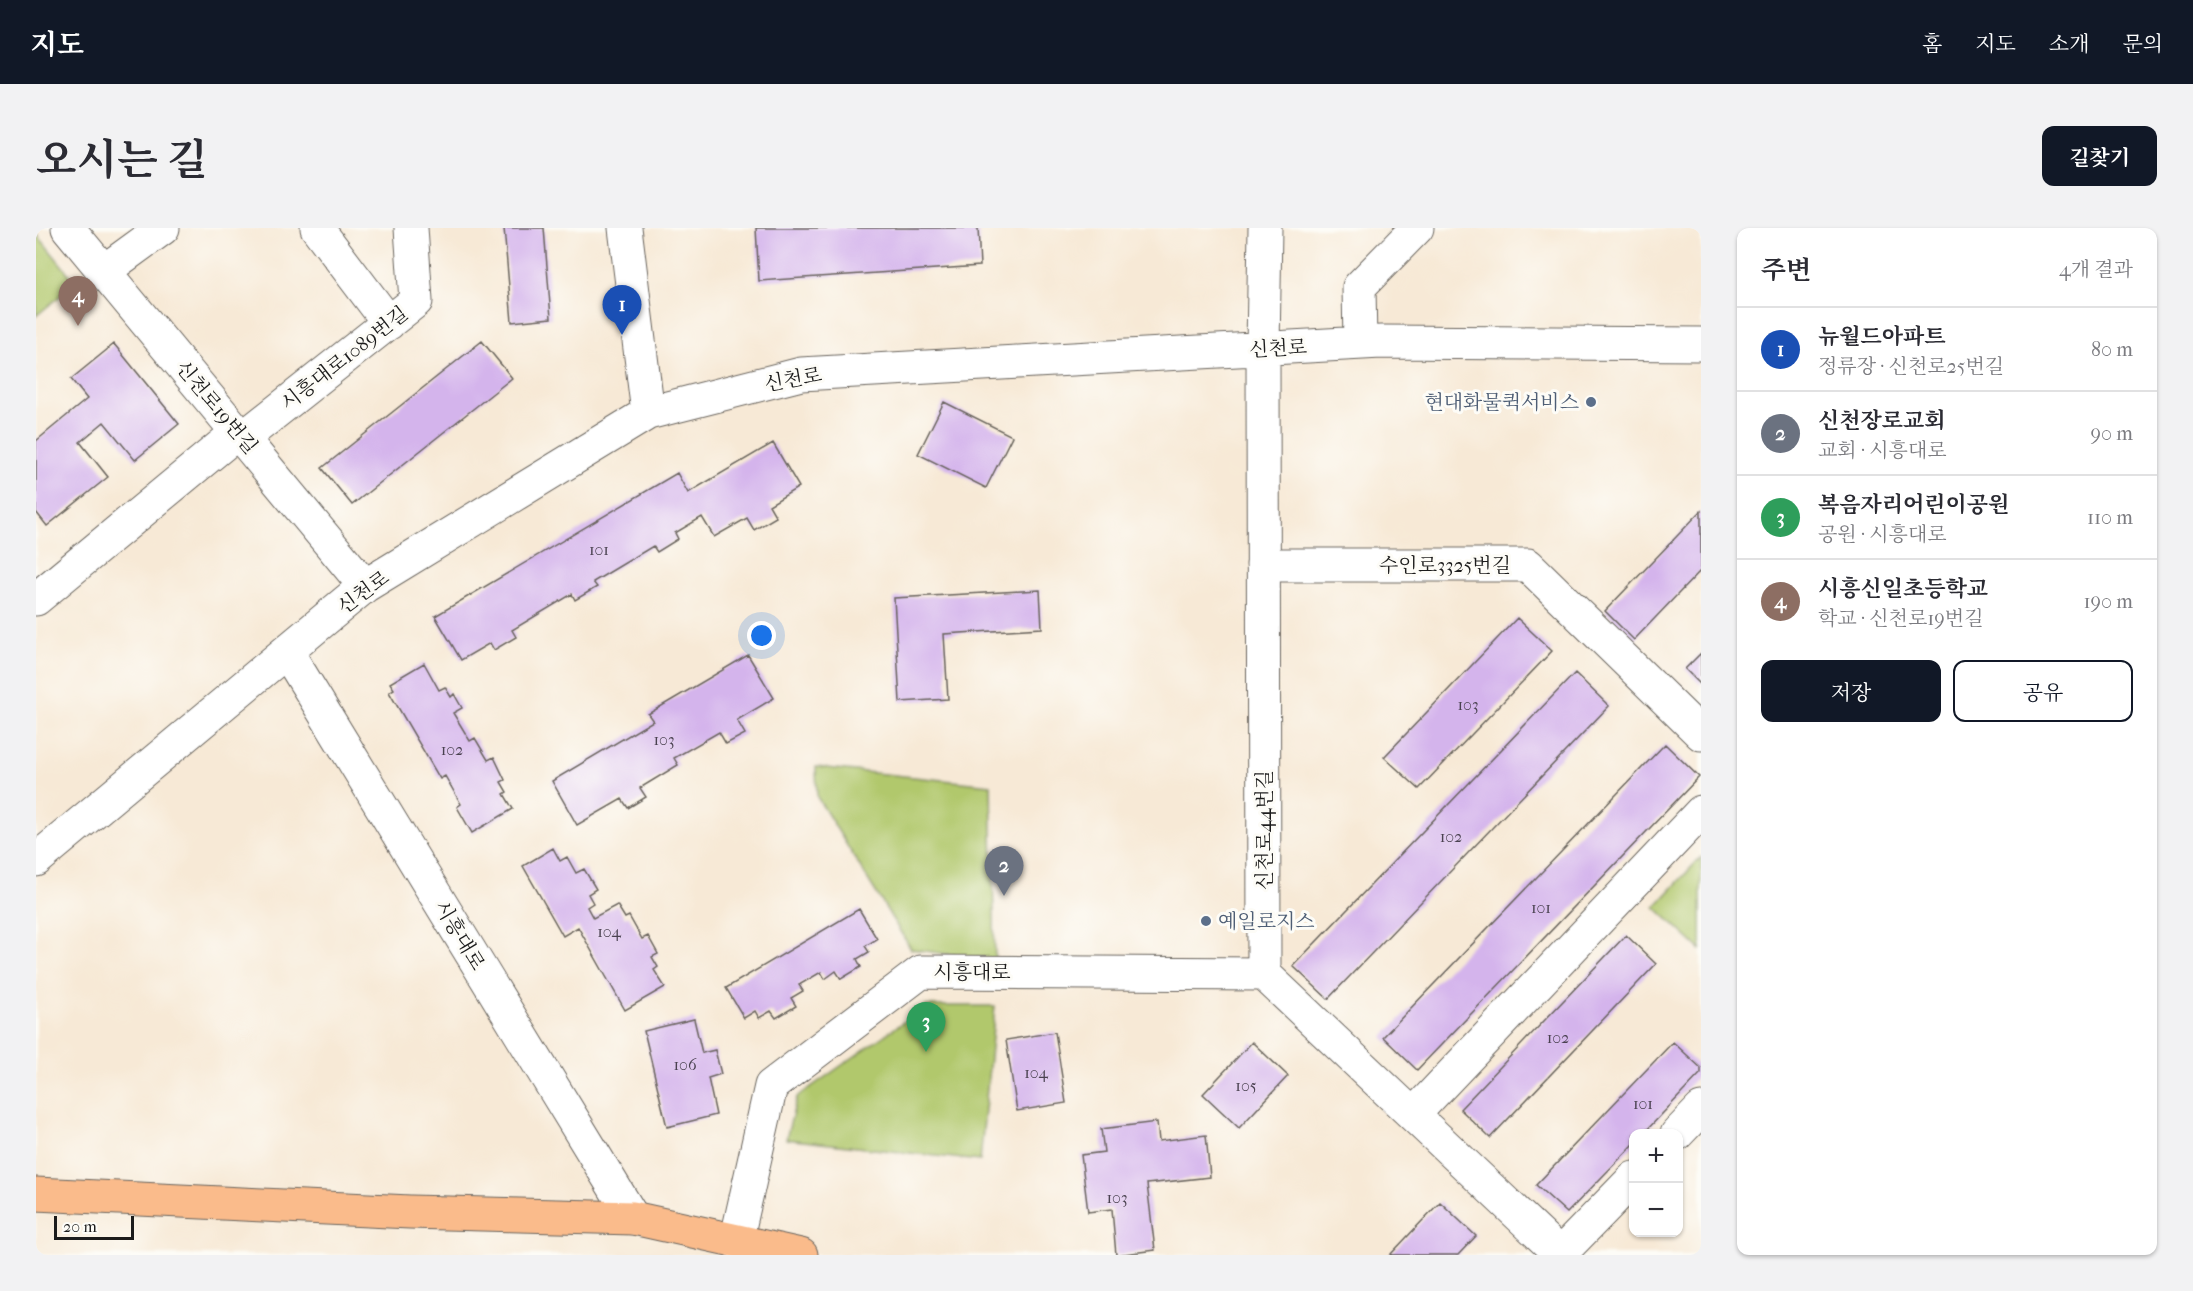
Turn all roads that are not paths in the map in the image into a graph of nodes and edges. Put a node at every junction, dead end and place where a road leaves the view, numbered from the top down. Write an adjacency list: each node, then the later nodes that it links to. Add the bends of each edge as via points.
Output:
1 (68, 228): 8 (street, 신천로19번길)
2 (163, 228): 8 (street)
3 (317, 228): 9 (street)
4 (411, 228): 9 (street, 시흥대로1089번길, via 416,301)
5 (625, 228): 13 (street)
6 (1265, 228): 12 (street, 신천로44번길)
7 (1417, 228): 10 (street, via 1359,287)
8 (104, 271): 14 (street, 신천로19번길)
9 (389, 322): 14 (street, 시흥대로1089번길)
10 (1360, 343): 11 (street, 신천로); 12 (street, 신천로)
11 (1701, 344)
12 (1263, 348): 13 (street, 신천로, via 801,374); 15 (street, 신천로44번길)
13 (648, 413): 16 (street, 신천로)
14 (240, 435): 16 (street, 신천로19번길); 17 (street, 시흥대로1089번길)
15 (1263, 565): 19 (street, 수인로3325번길, via 1528,565); 22 (street, 신천로44번길)
16 (365, 586): 18 (street, 신천로)
17 (36, 599)
18 (287, 652): 21 (street, 신천로); 28 (street, 시흥대로)
19 (1701, 734)
20 (1701, 812): 24 (street)
21 (36, 860)
22 (1264, 974): 24 (street); 29 (street, 시흥대로, via 921,972 771,1086)
23 (1701, 1109): 25 (street)
24 (1413, 1115): 30 (street)
25 (1682, 1129)
26 (1629, 1183): 30 (street)
27 (36, 1194): 28 (main road)
28 (633, 1218): 29 (main road)
29 (736, 1242): 31 (main road)
30 (1560, 1254)
31 (801, 1255)

